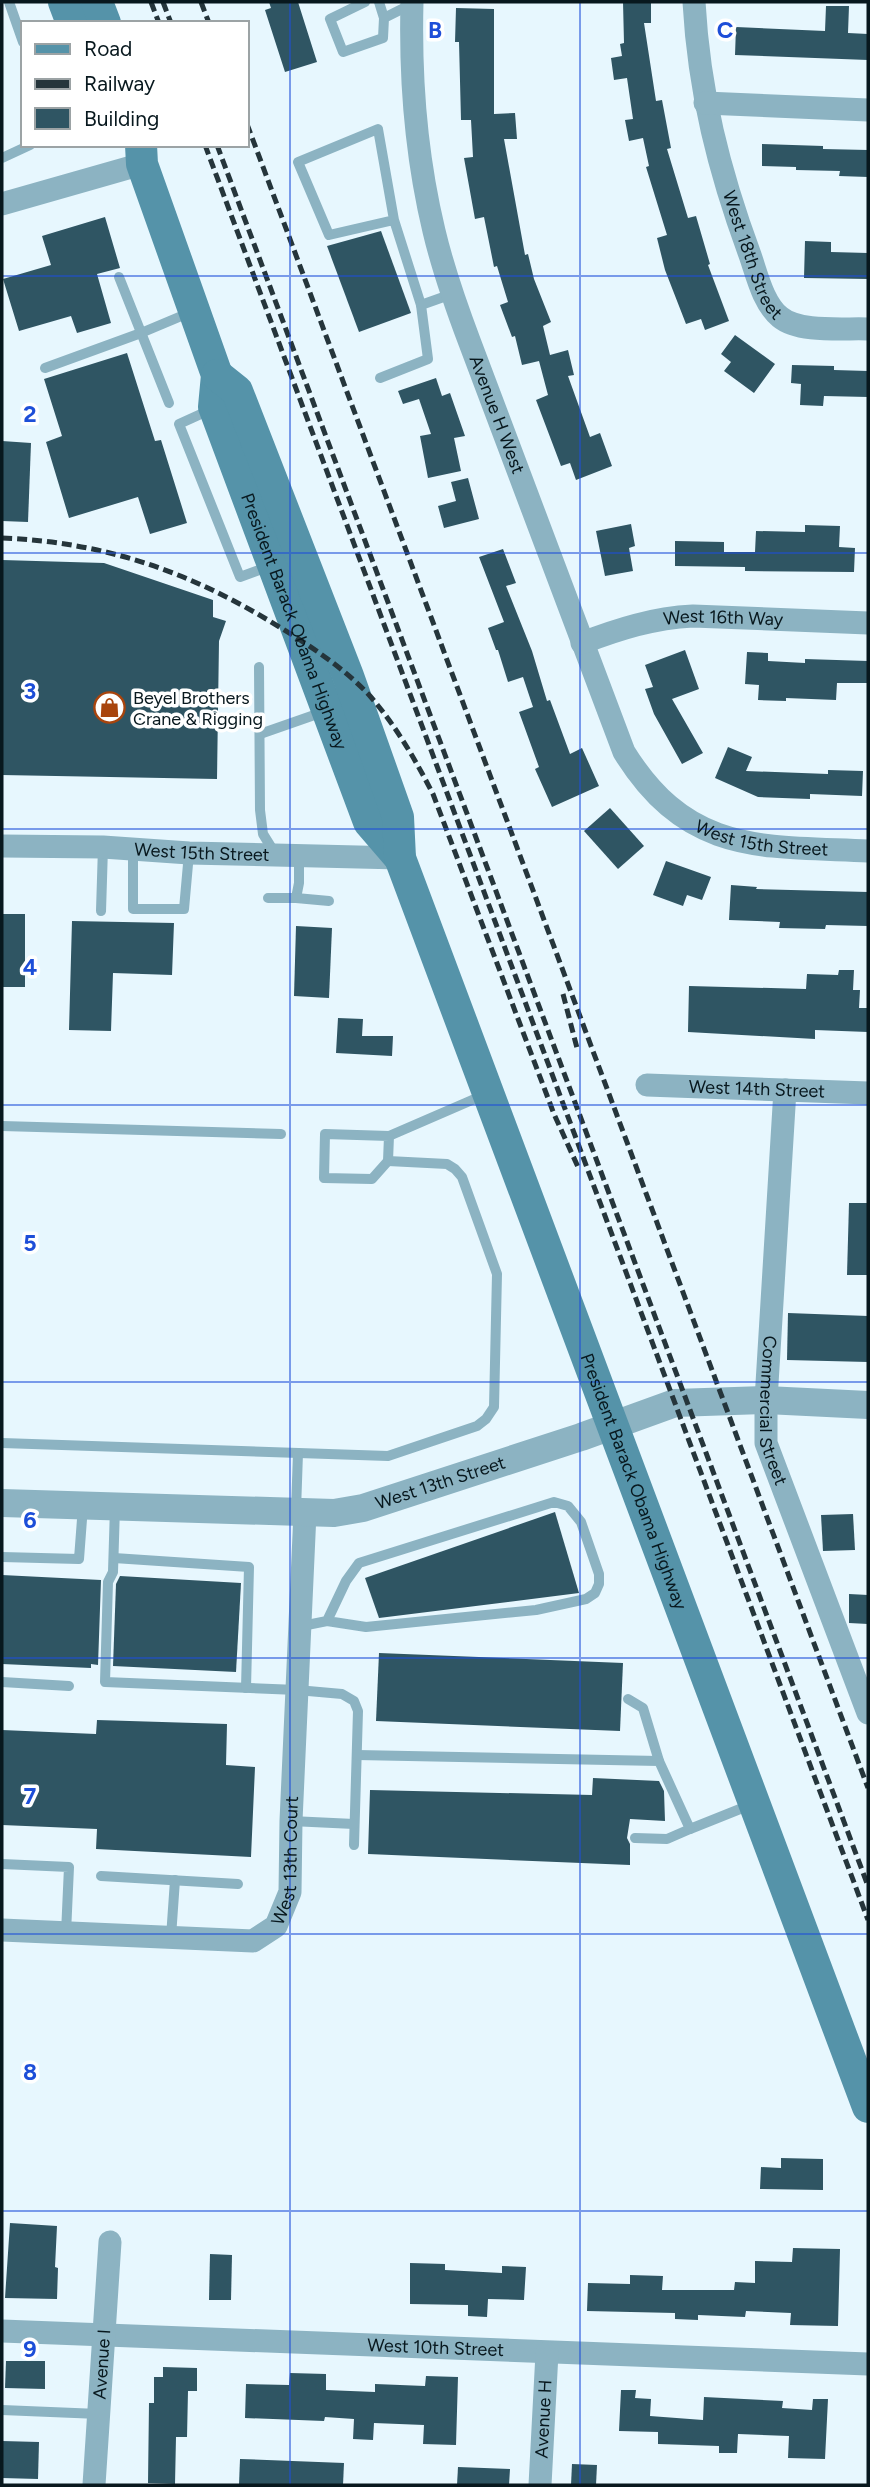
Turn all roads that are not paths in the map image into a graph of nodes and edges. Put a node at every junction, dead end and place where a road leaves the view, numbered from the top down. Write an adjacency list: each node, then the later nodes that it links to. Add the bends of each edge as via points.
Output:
1 (9, 2): 11 (lane)
2 (64, 2): 9 (main road)
3 (97, 2): 10 (main road)
4 (365, 2): 8 (lane, via 330,19 343,52 383,38)
5 (380, 2): 8 (lane)
6 (694, 2): 12 (street, West 18th Street)
7 (412, 3): 8 (lane); 20 (street, Avenue H West, via 414,111 422,171)
8 (384, 18)
9 (71, 21)
10 (103, 21)
11 (21, 36)
12 (705, 103): 13 (street); 23 (street, West 18th Street, via 731,202 766,298 778,316 803,327)
13 (868, 110)
14 (26, 147): 16 (lane)
15 (136, 151): 17 (street); 22 (main road, President Barack Obama Highway)
16 (2, 158)
17 (2, 204)
18 (394, 220): 18 (lane, via 378,130 298,162 329,234); 21 (lane)
19 (119, 277): 24 (lane)
20 (452, 294): 21 (lane); 30 (street, Avenue H West)
21 (421, 305): 27 (lane, via 428,359)
22 (194, 311): 24 (lane); 26 (main road, President Barack Obama Highway)
23 (868, 329)
24 (141, 333): 25 (lane); 28 (lane)
25 (45, 368)
26 (218, 375): 32 (main road, President Barack Obama Highway, via 214,407); 41 (main road, President Barack Obama Highway, via 237,391 348,676 398,817)
27 (380, 378)
28 (169, 403)
29 (868, 623): 30 (street, West 16th Way, via 664,617)
30 (582, 643): 34 (street, Avenue H West, via 624,752)
31 (259, 667): 33 (lane)
32 (328, 711): 33 (lane); 41 (main road, President Barack Obama Highway, via 369,822)
33 (260, 734): 40 (lane, via 263,834)
34 (664, 804): 38 (street, West 15th Street, via 703,830 729,840 757,846)
35 (2, 846): 36 (street, West 15th Street)
36 (103, 847): 37 (street, West 15th Street); 45 (lane)
37 (133, 849): 39 (street, West 15th Street); 39 (lane, via 133,909 184,909)
38 (868, 851)
39 (190, 853): 40 (street, West 15th Street)
40 (288, 856): 41 (street, West 15th Street); 43 (lane, via 299,883)
41 (400, 858): 48 (main road, President Barack Obama Highway)
42 (268, 898): 43 (lane)
43 (296, 898): 44 (lane)
44 (329, 901)
45 (101, 911)
46 (647, 1086): 47 (street, West 14th Street)
47 (785, 1090): 49 (street, West 14th Street); 54 (street, Commercial Street)
48 (488, 1093): 52 (lane); 56 (main road, President Barack Obama Highway)
49 (868, 1093)
50 (2, 1126): 51 (lane)
51 (281, 1134)
52 (389, 1136): 53 (lane); 53 (lane, via 325,1134 324,1178 372,1179)
53 (388, 1161): 58 (lane, via 447,1164 462,1178 497,1274 494,1407 477,1426 388,1456)
54 (766, 1400): 55 (street, West 13th Street); 56 (street, West 13th Street, via 675,1403); 72 (street, Commercial Street, via 766,1443)
55 (868, 1405)
56 (614, 1426): 62 (street, West 13th Street, via 363,1508); 75 (main road, President Barack Obama Highway)
57 (2, 1443): 58 (lane)
58 (298, 1453): 62 (lane)
59 (2, 1503): 60 (street, West 13th Street)
60 (83, 1506): 61 (street, West 13th Street); 63 (lane, via 79,1559)
61 (116, 1507): 62 (street, West 13th Street); 64 (lane)
62 (300, 1513): 66 (street, West 13th Court)
63 (2, 1557)
64 (114, 1558): 69 (lane, via 249,1567); 69 (lane, via 108,1582 106,1682)
65 (327, 1621): 65 (lane, via 359,1563 554,1502 569,1506 581,1522 599,1574 595,1593 586,1600 537,1610 366,1627); 66 (lane)
66 (302, 1626): 70 (street, West 13th Court)
67 (2, 1682): 68 (lane)
68 (69, 1686)
69 (246, 1688): 70 (lane)
70 (297, 1690): 73 (lane, via 342,1694 354,1701); 76 (street, West 13th Court)
71 (628, 1699): 74 (lane, via 643,1708)
72 (868, 1713)
73 (357, 1755): 74 (lane); 77 (lane)
74 (659, 1761): 78 (lane)
75 (755, 1803): 78 (lane); 88 (main road, President Barack Obama Highway)
76 (291, 1821): 77 (lane); 87 (street, West 13th Court, via 290,1892 276,1926 253,1941)
77 (354, 1824): 80 (lane)
78 (690, 1829): 79 (lane, via 667,1839)
79 (635, 1838)
80 (354, 1845)
81 (2, 1864): 86 (lane, via 69,1867)
82 (101, 1875): 83 (lane)
83 (175, 1880): 84 (lane); 87 (lane)
84 (238, 1884)
85 (2, 1930): 86 (street, West 13th Court)
86 (66, 1933): 87 (street, West 13th Court)
87 (171, 1937)
88 (868, 2107)
89 (110, 2242): 91 (street, Avenue I)
90 (2, 2331): 91 (street, West 10th Street)
91 (105, 2336): 92 (street, West 10th Street); 95 (street, Avenue I)
92 (547, 2353): 93 (street, West 10th Street); 97 (street, Avenue H)
93 (868, 2364)
94 (2, 2410): 95 (lane)
95 (99, 2414): 96 (street, Avenue I)
96 (94, 2485)
97 (540, 2485)

